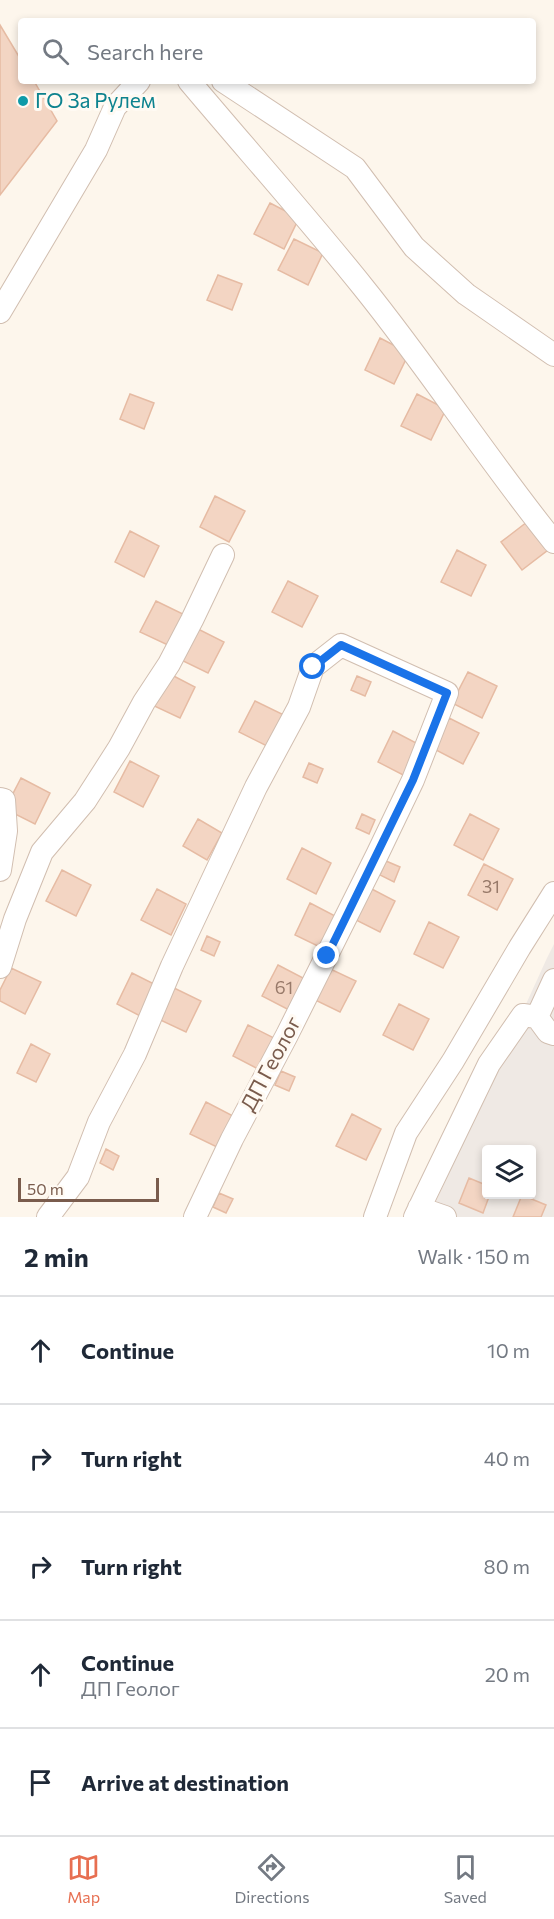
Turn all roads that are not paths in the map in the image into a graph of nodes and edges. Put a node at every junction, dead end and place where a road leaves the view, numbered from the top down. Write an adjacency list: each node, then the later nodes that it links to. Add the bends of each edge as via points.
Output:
1 (136, 84): 4 (street, via 115,107 96,150)
2 (192, 84): 6 (street, via 363,286)
3 (228, 84): 5 (street, via 355,168 414,247 466,294)
4 (0, 312)
5 (554, 355)
6 (554, 542)
7 (222, 555): 11 (street, via 169,664 119,748 85,801 42,852)
8 (0, 799): 9 (street, via 4,800 6,831)
9 (0, 870)
10 (554, 893): 18 (street, via 406,1133)
11 (0, 967)
12 (554, 980): 13 (street)
13 (537, 1017): 14 (street); 15 (street, via 523,1015 489,1064)
14 (554, 1034)
15 (417, 1213): 19 (street)
16 (48, 1217): 17 (street, ДП Геолог, via 78,1177 99,1122 135,1054 256,787 299,707 313,667 341,645 447,693 413,780 377,855)
17 (195, 1217)
18 (375, 1217)
19 (445, 1217)

